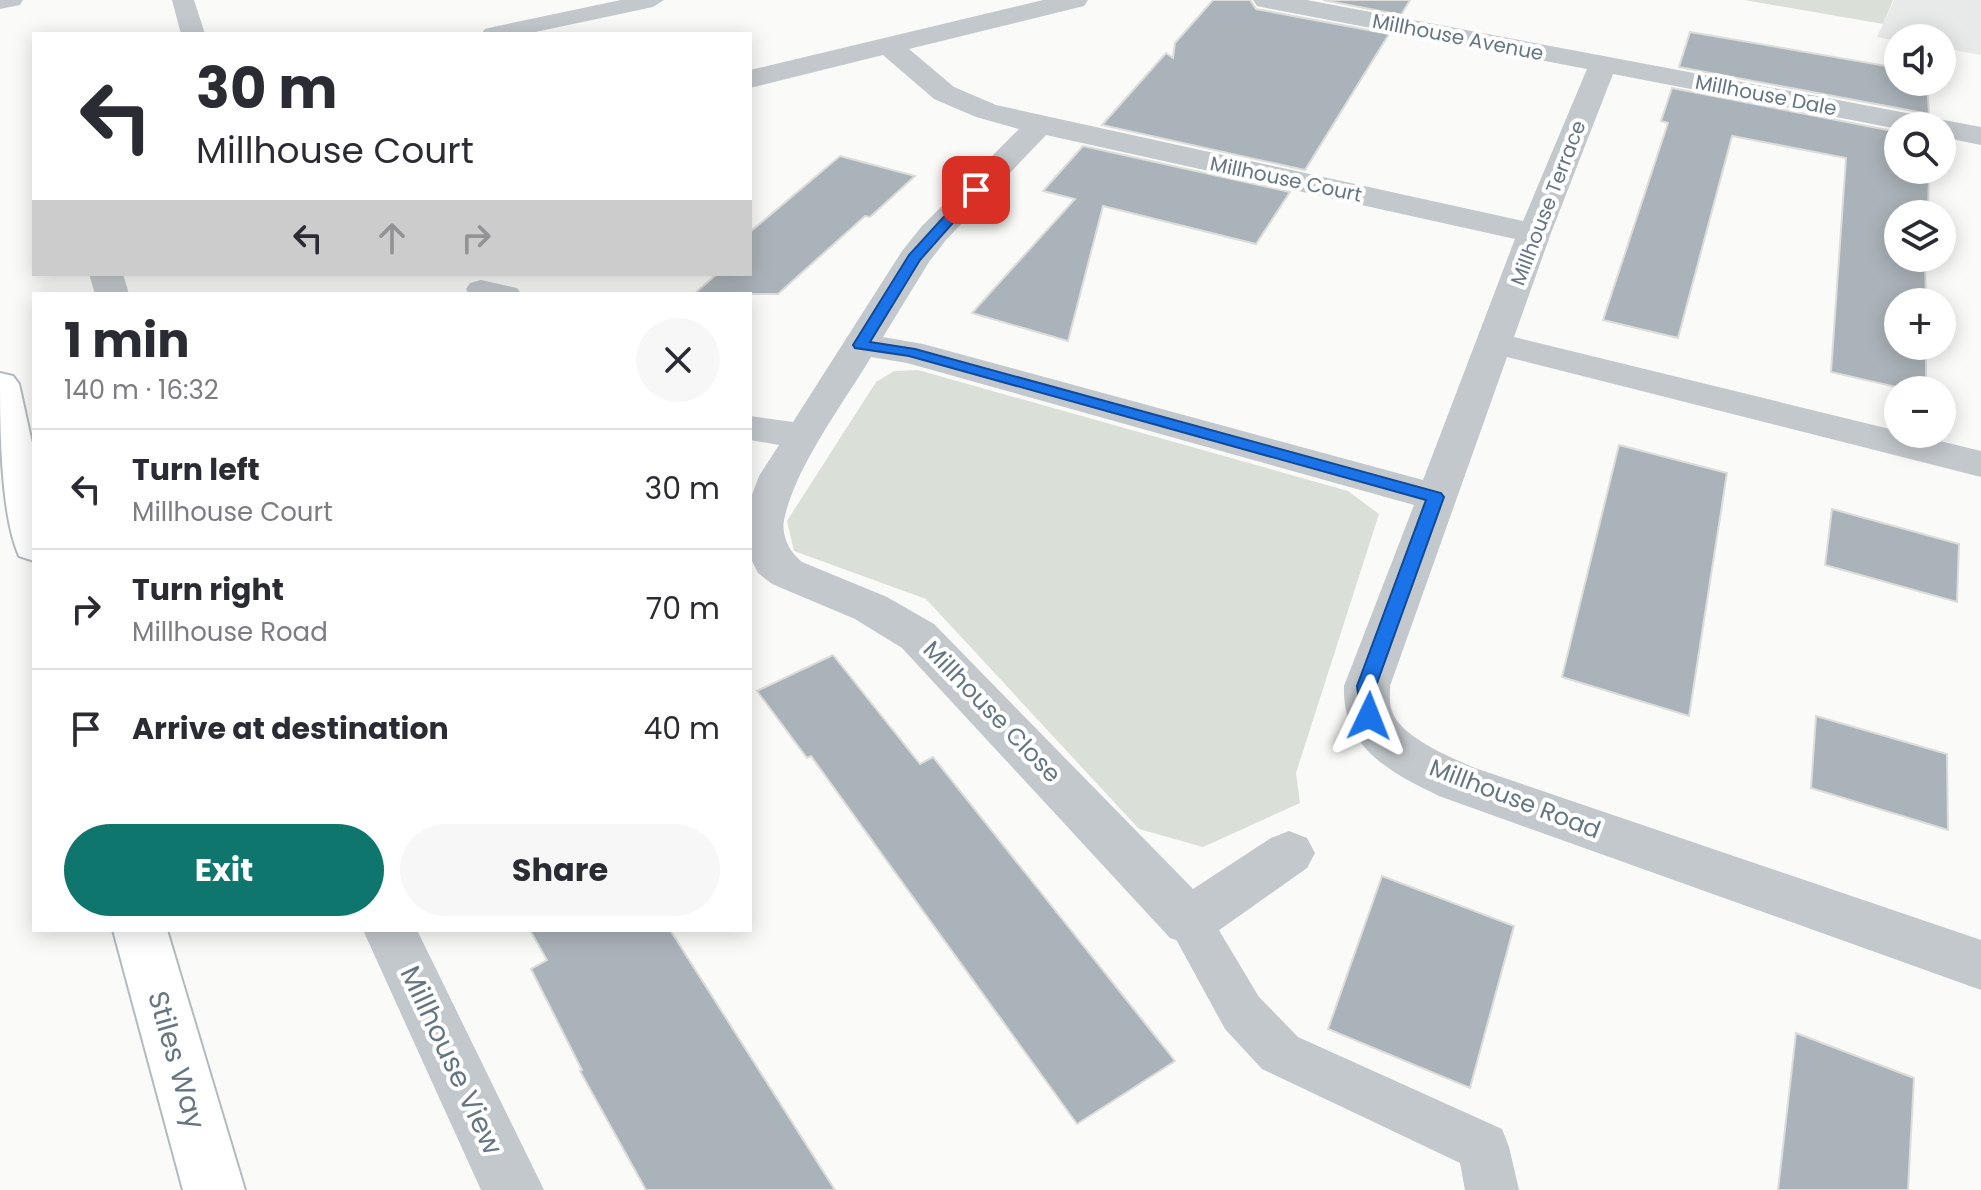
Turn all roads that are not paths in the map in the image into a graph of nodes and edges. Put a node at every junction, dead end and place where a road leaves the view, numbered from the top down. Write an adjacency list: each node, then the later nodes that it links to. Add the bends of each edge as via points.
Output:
1 (12, 0): 6 (lane)
2 (183, 0): 7 (lane)
3 (653, 0): 8 (lane)
4 (1075, 0): 9 (street)
5 (1266, 0): 10 (street, Millhouse Avenue)
6 (0, 2)
7 (192, 32)
8 (502, 32)
9 (889, 46): 11 (street); 13 (street, via 944,93)
10 (1603, 64): 12 (street, Millhouse Dale); 16 (street, Millhouse Terrace)
11 (752, 79)
12 (1884, 117)
13 (1039, 125): 16 (street, Millhouse Court); 18 (street, via 934,233)
14 (1956, 131): 15 (street)
15 (1981, 136)
16 (1534, 233): 17 (street, Millhouse Terrace)
17 (1494, 343): 22 (street); 23 (street, Millhouse Road)
18 (861, 345): 21 (street); 23 (street, via 910,352)
19 (0, 384): 24 (main road)
20 (752, 428): 21 (street)
21 (804, 436): 25 (street, Millhouse Close, via 766,510)
22 (1981, 464)
23 (1435, 497): 30 (street, Millhouse Road, via 1367,686 1369,716 1400,751 1457,782)
24 (32, 536)
25 (759, 557): 27 (street, Millhouse Close, via 871,608 918,636)
26 (1289, 853): 27 (street)
27 (1189, 921): 33 (lane, via 1242,1013 1280,1053 1483,1147)
28 (141, 932): 31 (main road, Stiles Way)
29 (391, 932): 32 (street, Millhouse View)
30 (1981, 965)
31 (214, 1190)
32 (513, 1190)
33 (1492, 1190)

